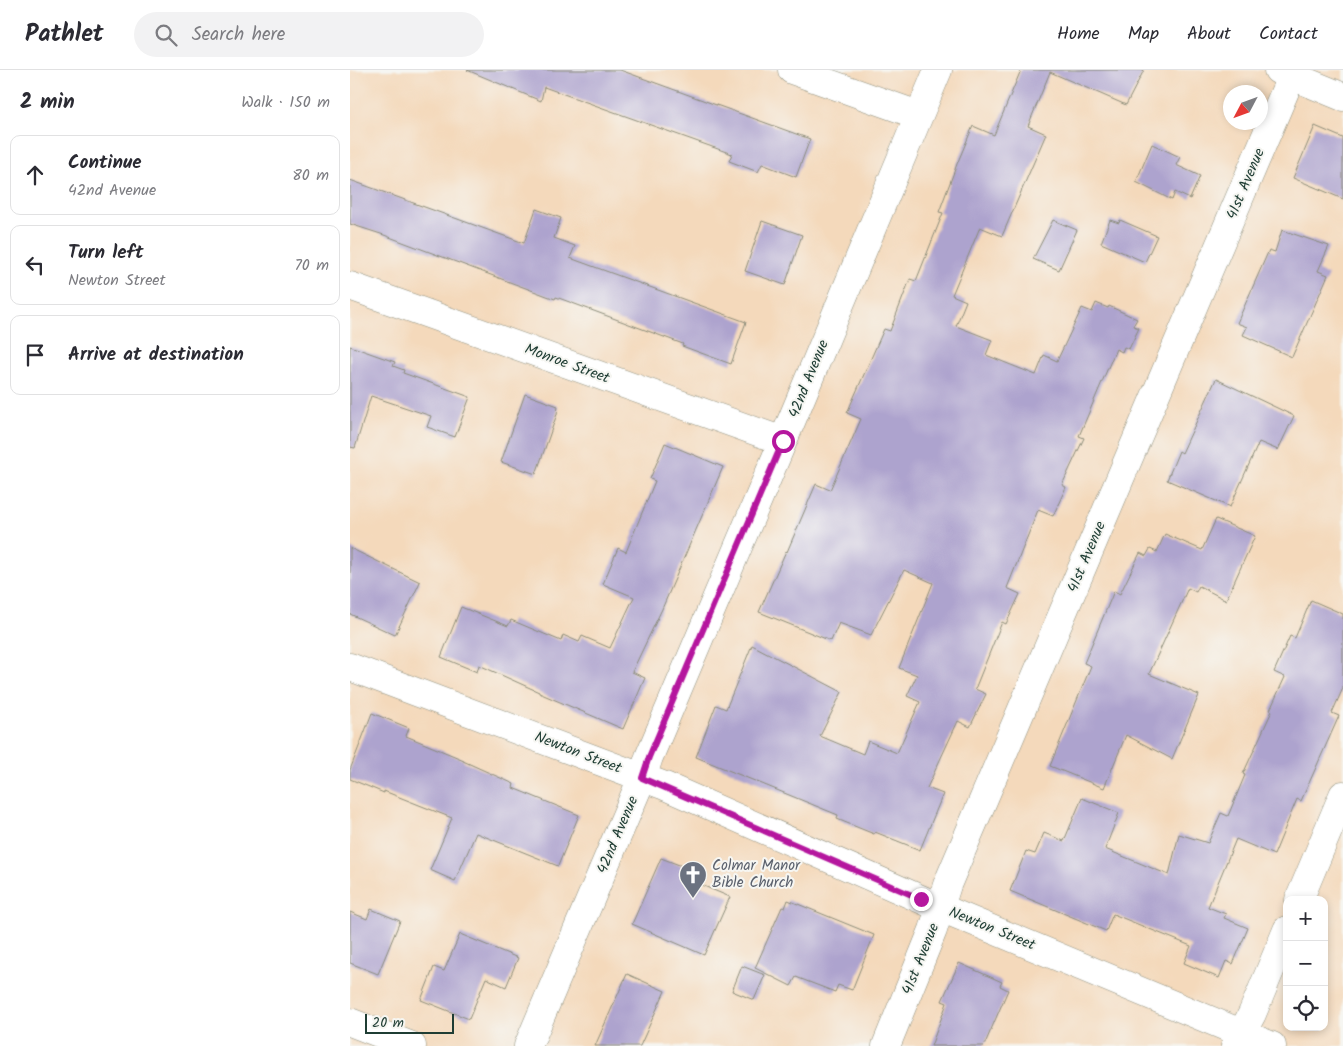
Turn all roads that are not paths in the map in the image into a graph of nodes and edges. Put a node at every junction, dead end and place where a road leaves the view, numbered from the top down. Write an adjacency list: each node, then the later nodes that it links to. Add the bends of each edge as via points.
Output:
1 (792, 70): 5 (street)
2 (938, 70): 5 (street, 42nd Avenue)
3 (1288, 72): 4 (street); 12 (street, 41st Avenue)
4 (1343, 97)
5 (918, 115): 7 (street, 42nd Avenue)
6 (350, 286): 7 (street, Monroe Street)
7 (783, 441): 9 (street, 42nd Avenue)
8 (350, 667): 9 (street, Newton Street)
9 (642, 778): 12 (street, Newton Street); 17 (street, 42nd Avenue)
10 (1343, 794): 11 (street)
11 (1301, 896)
12 (941, 908): 15 (street, Newton Street); 18 (street, 41st Avenue)
13 (1283, 940): 15 (street)
14 (350, 1022): 16 (street)
15 (1238, 1040): 19 (street, Newton Street)
16 (412, 1046)
17 (528, 1046)
18 (886, 1046)
19 (1272, 1046)

